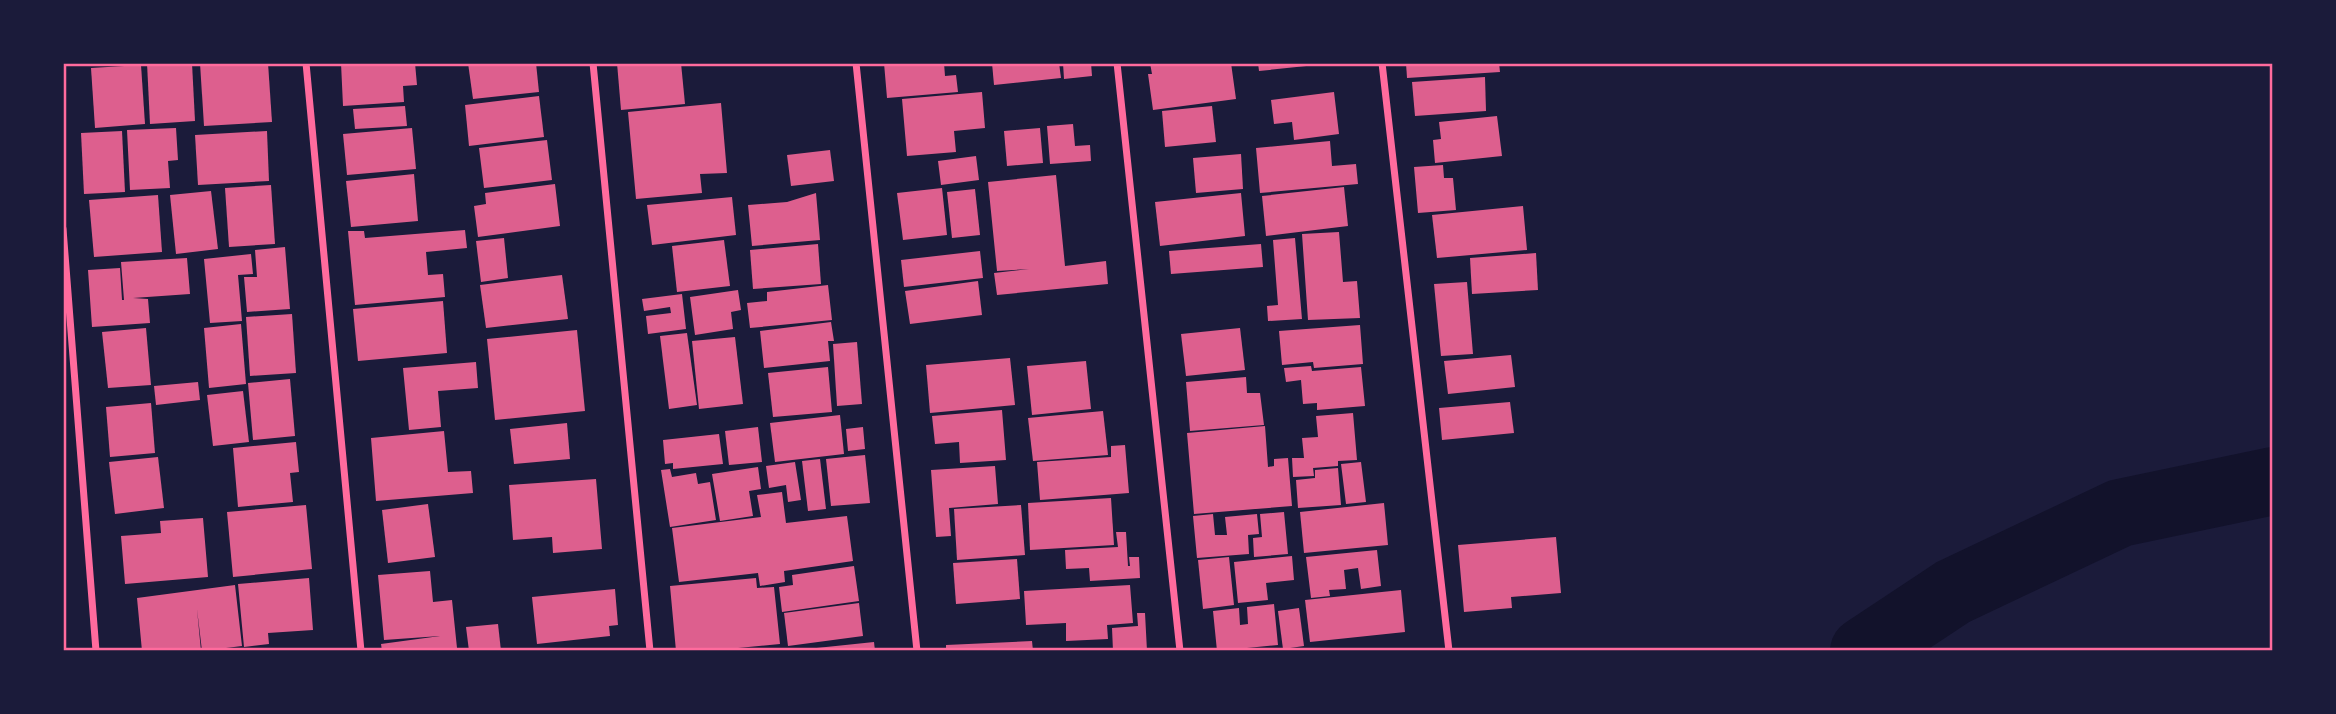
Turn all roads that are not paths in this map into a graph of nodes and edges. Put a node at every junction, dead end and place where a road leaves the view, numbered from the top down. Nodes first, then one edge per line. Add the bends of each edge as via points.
1 (306, 63) edge
2 (593, 63) edge
3 (856, 63) edge
4 (1117, 63) edge
5 (1382, 63) edge
6 (63, 229) edge
7 (96, 651) edge
8 (361, 651) edge
9 (650, 651) edge
10 (917, 651) edge
11 (1180, 651) edge
12 (1448, 651) edge

1 - 8 street
2 - 9 street
3 - 10 street
4 - 11 street
5 - 12 street
6 - 7 street

